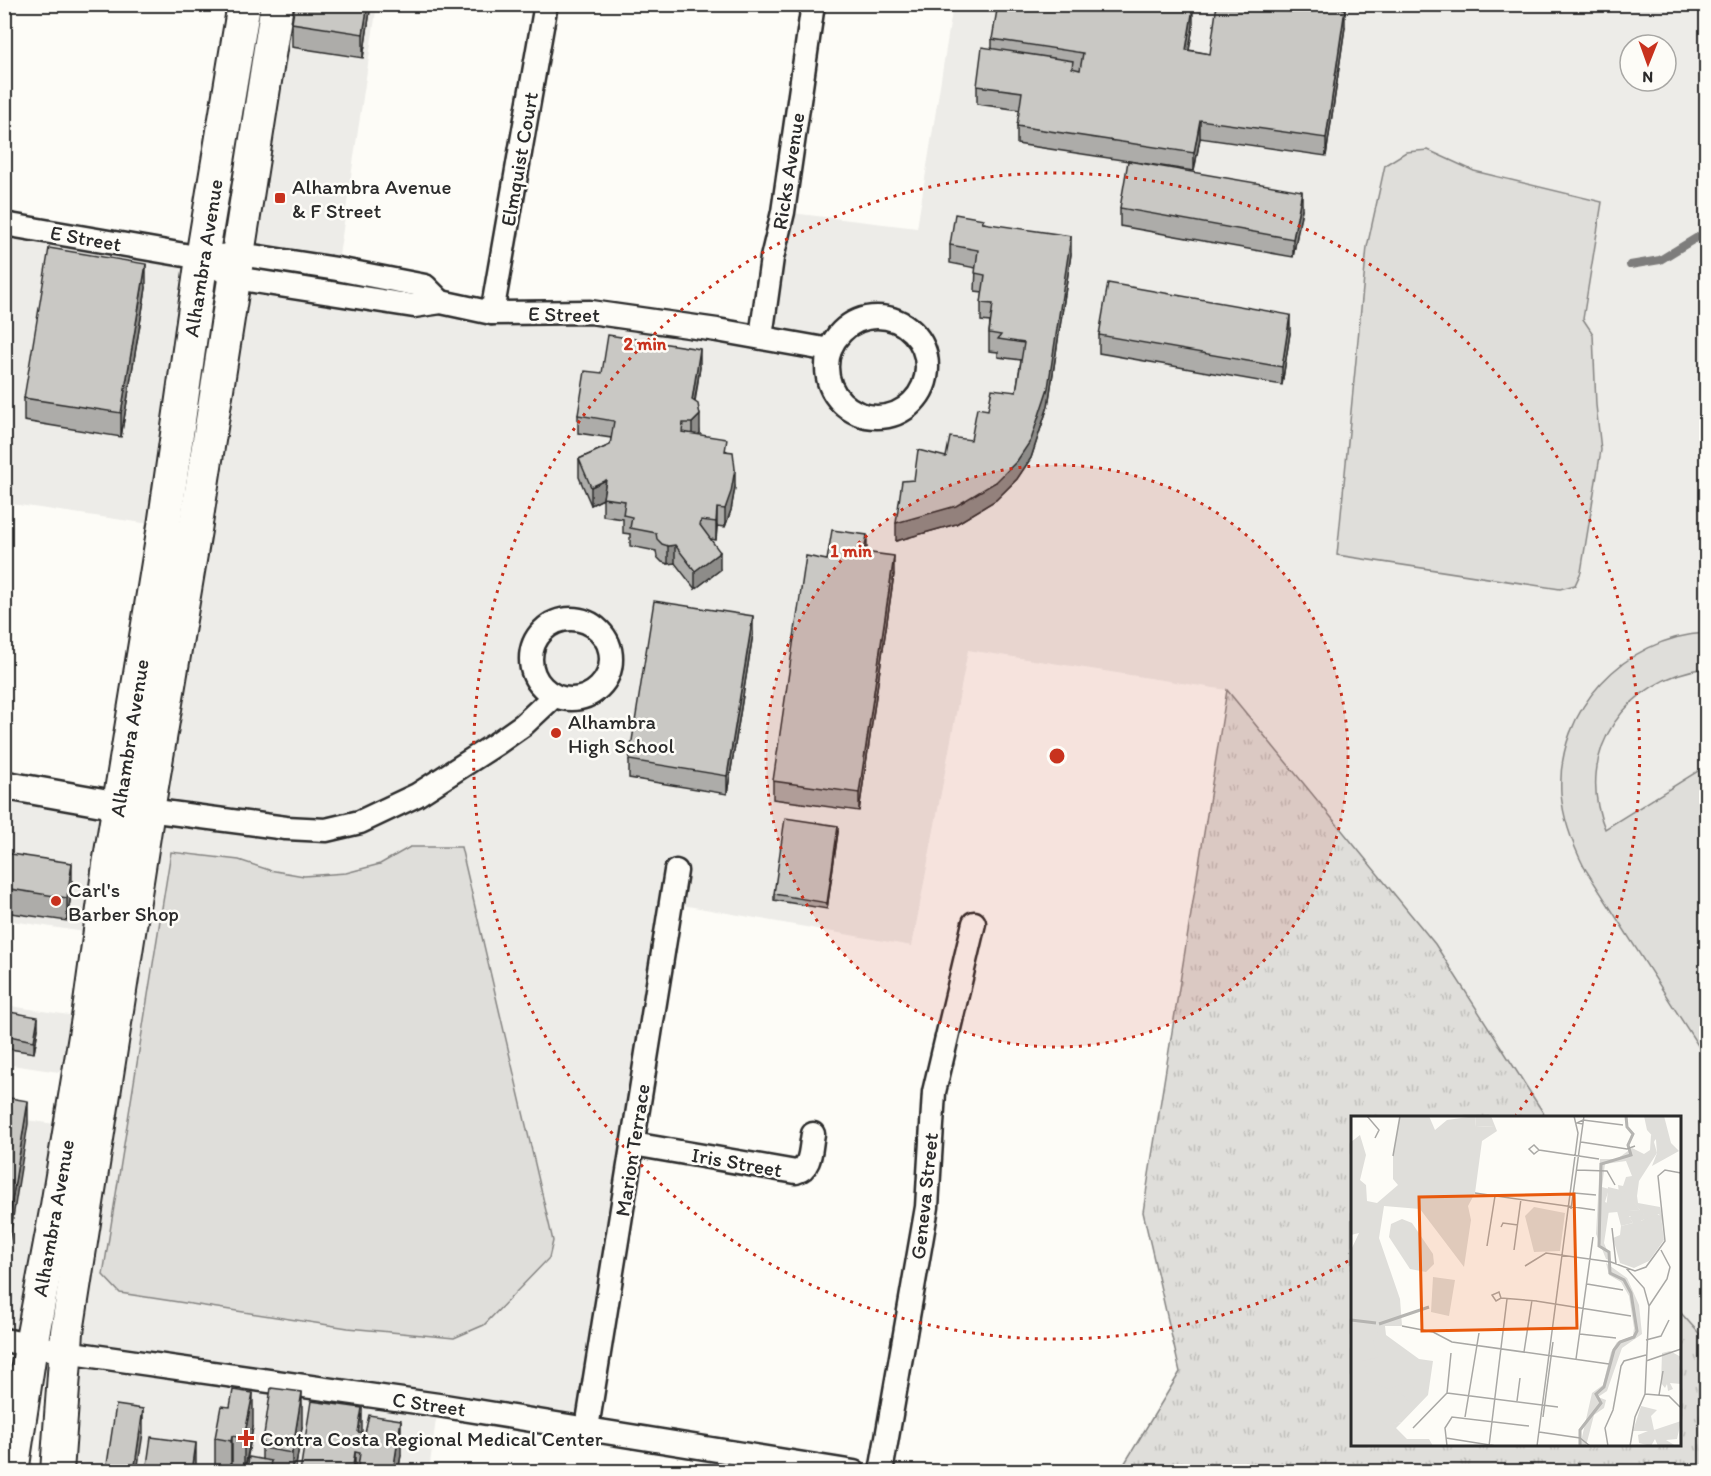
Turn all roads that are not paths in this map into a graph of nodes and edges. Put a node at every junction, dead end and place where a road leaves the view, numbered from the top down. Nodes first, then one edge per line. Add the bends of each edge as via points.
1 (244, 4) edge
2 (277, 4) edge
3 (546, 4) edge
4 (813, 4) edge
5 (4, 224) edge
6 (202, 258) junction
7 (237, 266) junction
8 (314, 266) junction
9 (310, 289) junction
10 (441, 302) junction
11 (492, 313) junction
12 (761, 338) junction
13 (830, 350) junction
14 (555, 696) dead end
15 (4, 786) edge
16 (133, 807) junction
17 (676, 871) dead end
18 (974, 922) dead end
19 (813, 1134) dead end
20 (633, 1144) junction
21 (18, 1342) edge
22 (64, 1352) junction
23 (586, 1428) junction
24 (12, 1472) edge
25 (57, 1472) edge
26 (854, 1472) edge
27 (881, 1472) edge

1 - 6 main road, Alhambra Avenue
2 - 7 main road, Alhambra Avenue
3 - 11 street, Elmquist Court
4 - 12 street, Ricks Avenue
5 - 6 street, E Street
6 - 7 street, E Street
6 - 16 main road, Alhambra Avenue via 164,526
7 - 8 street, E Street
7 - 9 street, E Street
7 - 16 main road, Alhambra Avenue
8 - 9 street
8 - 10 street, E Street via 425,285
9 - 10 street, E Street via 414,306
10 - 11 street, E Street
11 - 12 street, E Street via 590,312
12 - 13 street, E Street
13 - 13 street via 828,380 834,393 843,404 868,417 894,414 913,402 925,381 925,353 919,341 897,322 881,318 856,322 837,337
14 - 16 street via 496,744 417,795 360,822 326,830 286,828
15 - 16 street
16 - 21 main road, Alhambra Avenue via 88,1018 57,1206
16 - 22 main road, Alhambra Avenue
17 - 20 street, Marion Terrace
18 - 27 street, Geneva Street via 934,1092 927,1207
19 - 20 street, Iris Street via 808,1165 796,1172
20 - 23 street, Marion Terrace
21 - 22 street, C Street
21 - 24 main road, Alhambra Avenue
22 - 23 street, C Street
22 - 25 main road, Alhambra Avenue
23 - 26 street, C Street

